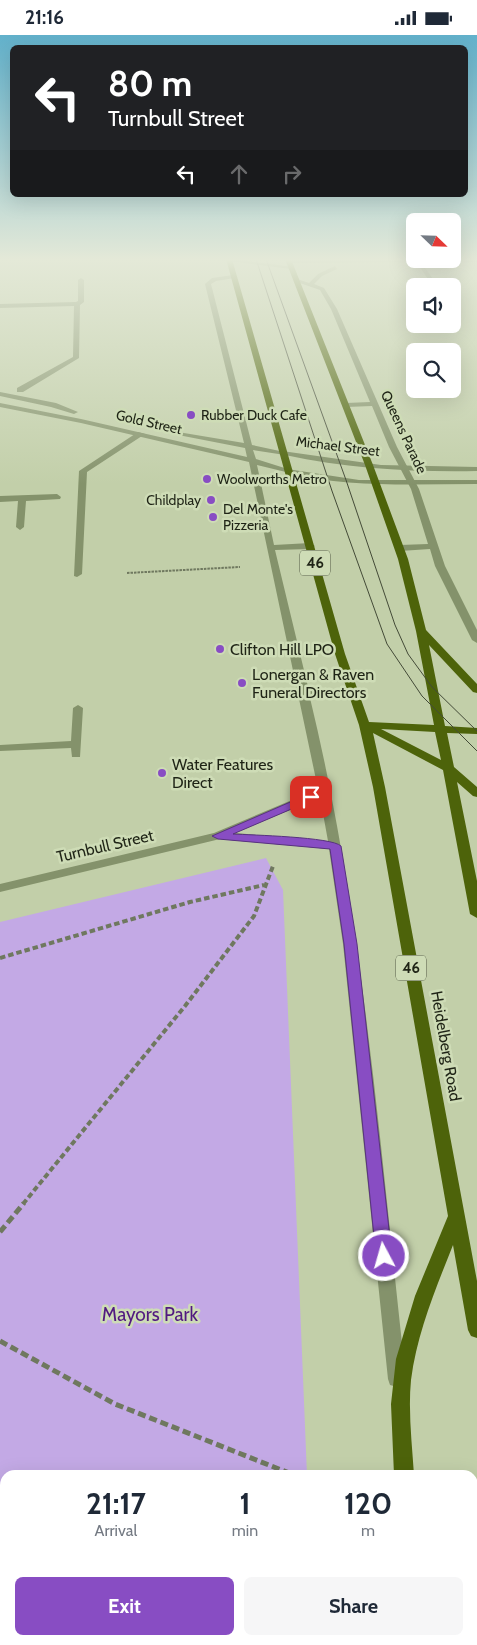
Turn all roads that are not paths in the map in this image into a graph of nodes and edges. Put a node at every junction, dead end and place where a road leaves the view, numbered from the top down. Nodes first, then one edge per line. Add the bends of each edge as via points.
1 (76, 334) edge
2 (220, 334) edge
3 (250, 334) edge
4 (318, 334) edge
5 (345, 334) edge
6 (20, 389) dead end
7 (0, 395) edge
8 (374, 404) junction
9 (0, 405) edge
10 (346, 405) junction
11 (141, 434) junction
12 (248, 446) junction
13 (285, 453) junction
14 (252, 460) junction
15 (369, 465) junction
16 (403, 467) junction
17 (477, 469) edge
18 (290, 471) junction
19 (376, 481) junction
20 (412, 482) junction
21 (477, 482) edge
22 (57, 497) dead end
23 (22, 498) junction
24 (0, 499) edge
25 (20, 527) dead end
26 (310, 546) junction
27 (433, 546) junction
28 (400, 547) junction
29 (270, 548) junction
30 (77, 574) dead end
31 (421, 631) junction
32 (477, 640) edge
33 (477, 690) edge
34 (352, 693) junction
35 (304, 695) junction
36 (78, 708) dead end
37 (365, 725) junction
38 (440, 728) junction
39 (477, 731) edge
40 (0, 748) edge
41 (449, 769) junction
42 (324, 791) junction
43 (477, 793) edge
44 (218, 836) junction
45 (335, 846) junction
46 (0, 888) edge
47 (476, 906) edge
48 (457, 1212) junction
49 (477, 1330) edge
50 (401, 1414) junction
51 (404, 1470) edge

1 - 6 street via 76,358
2 - 12 street
3 - 13 main road, 46
4 - 10 main road
5 - 8 street, Queens Parade
7 - 12 street, Gold Street via 50,404 135,427
8 - 10 street
8 - 16 street, Queens Parade
9 - 11 street, Gold Street
10 - 15 main road
11 - 14 street, Gold Street
11 - 30 street via 83,471
12 - 13 street, Gold Street
12 - 14 street
13 - 15 street, Michael Street
13 - 18 main road, 46
14 - 18 street, Gold Street
14 - 29 street
15 - 16 street, Michael Street
15 - 19 main road
16 - 17 street, Michael Street
16 - 20 street, Queens Parade
18 - 19 street, Michael Street
18 - 26 main road, 46
19 - 20 street, Michael Street
19 - 28 main road
20 - 21 street, Michael Street
20 - 27 street, Queens Parade
22 - 23 street
23 - 24 street
23 - 25 street
26 - 29 street
26 - 34 main road, Heidelberg Road / 46
27 - 28 street
27 - 32 street, Queens Parade
28 - 31 main road
29 - 35 street
31 - 33 main road
31 - 38 main road
34 - 35 street
34 - 37 main road, Heidelberg Road / 46
35 - 42 street
36 - 40 street via 76,749
37 - 38 main road
37 - 41 main road
37 - 48 main road, Heidelberg Road / 46
38 - 39 main road
38 - 41 main road
41 - 43 main road
41 - 47 main road
42 - 44 street, Turnbull Street
42 - 45 street
44 - 45 street, Turnbull Street
44 - 46 street, Turnbull Street
45 - 50 street via 350,944
48 - 49 main road, Heidelberg Road / 46
48 - 50 main road via 416,1319 406,1360
50 - 51 main road

